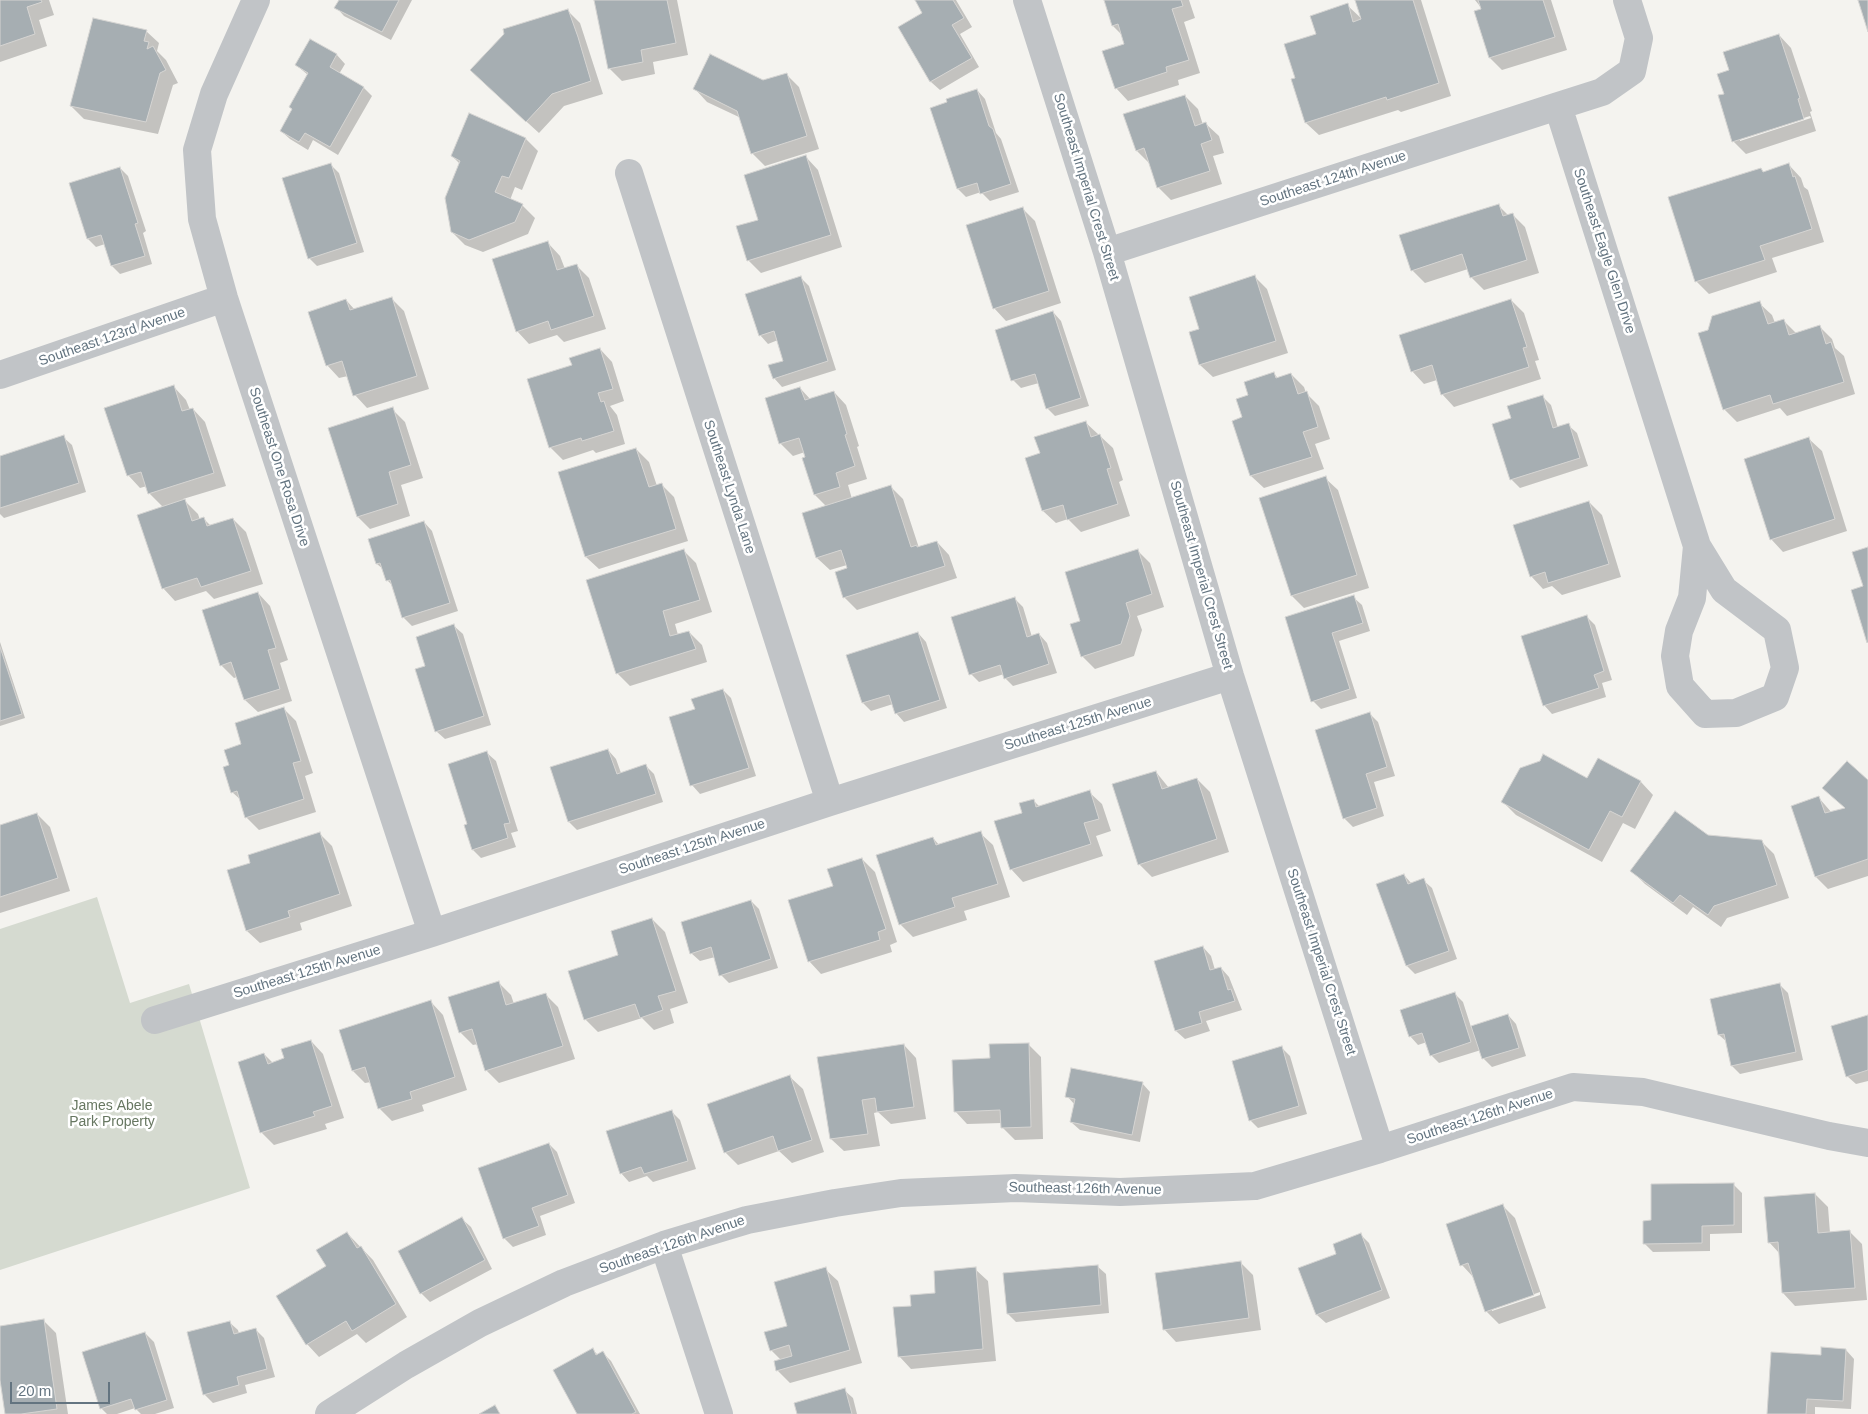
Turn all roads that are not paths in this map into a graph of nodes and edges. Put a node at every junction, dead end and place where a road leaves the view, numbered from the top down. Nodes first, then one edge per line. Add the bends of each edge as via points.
1 (256, 0) edge
2 (1027, 0) edge
3 (1627, 0) edge
4 (1558, 106) junction
5 (629, 173) dead end
6 (1108, 252) junction
7 (224, 298) junction
8 (0, 375) edge
9 (1697, 546) junction
10 (1230, 676) junction
11 (830, 802) junction
12 (432, 933) junction
13 (155, 1020) dead end
14 (1868, 1143) edge
15 (1380, 1148) junction
16 (664, 1245) junction
17 (329, 1414) edge
18 (719, 1414) edge

1 - 7 street, Southeast One Rosa Drive via 214,94 197,150 202,219
2 - 6 street, Southeast Imperial Crest Street
3 - 4 street via 1639,38 1632,71 1602,92
4 - 6 street, Southeast 124th Avenue
4 - 9 street, Southeast Eagle Glen Drive
5 - 11 street, Southeast Lynda Lane
6 - 10 street, Southeast Imperial Crest Street
7 - 8 street, Southeast 123rd Avenue
7 - 12 street, Southeast One Rosa Drive
9 - 9 street, Southeast Eagle Glen Drive via 1692,598 1675,656 1680,686 1705,714 1736,713 1775,697 1785,668 1777,630 1724,590
10 - 11 street, Southeast 125th Avenue
10 - 15 street, Southeast Imperial Crest Street
11 - 12 street, Southeast 125th Avenue
12 - 13 street, Southeast 125th Avenue
14 - 15 street, Southeast 126th Avenue via 1643,1092 1573,1087
15 - 16 street, Southeast 126th Avenue via 1255,1186 1120,1192 1016,1188 901,1193 747,1220
16 - 17 street, Southeast 126th Avenue via 564,1283 480,1323
16 - 18 street

